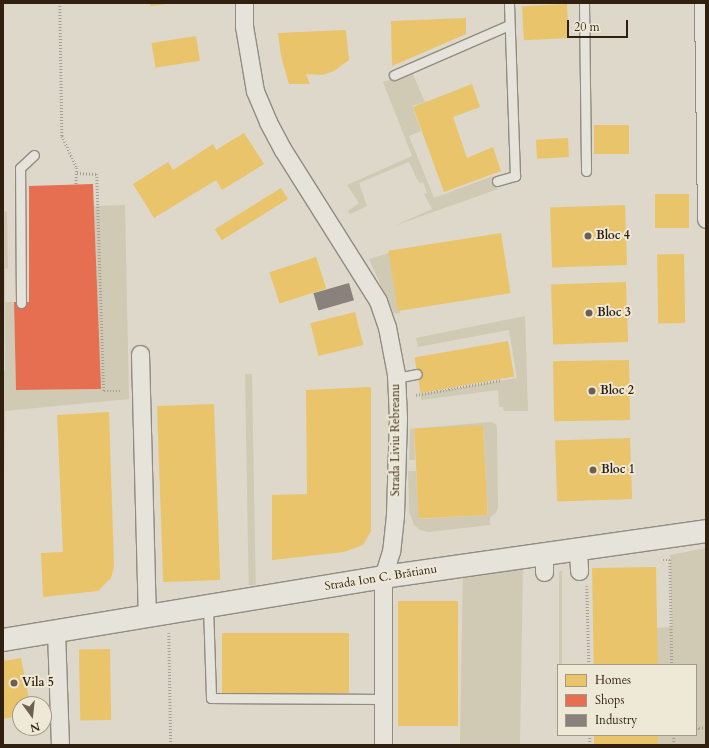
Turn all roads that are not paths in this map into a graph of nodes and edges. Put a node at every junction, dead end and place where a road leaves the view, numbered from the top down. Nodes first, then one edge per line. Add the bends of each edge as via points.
1 (244, 3) edge
2 (509, 3) edge
3 (584, 3) edge
4 (704, 3) edge
5 (509, 26) junction
6 (394, 75) dead end
7 (34, 155) dead end
8 (586, 171) dead end
9 (497, 181) dead end
10 (706, 219) edge
11 (21, 303) dead end
12 (140, 354) dead end
13 (417, 374) dead end
14 (396, 378) junction
15 (706, 531) edge
16 (383, 577) junction
17 (208, 606) junction
18 (147, 616) junction
19 (56, 631) junction
20 (3, 640) edge
21 (383, 699) junction
22 (60, 745) edge
23 (383, 745) edge

1 - 14 street, Strada Liviu Rebreanu via 249,63 258,97 283,150 378,301 387,327
2 - 5 lane
3 - 8 lane
4 - 10 street
5 - 6 lane
5 - 9 lane via 515,176
7 - 11 lane via 20,168
12 - 18 street
13 - 14 lane
14 - 16 street, Strada Liviu Rebreanu via 404,417 391,552
15 - 16 street, Strada Ion C. Brătianu via 582,568 544,563
16 - 17 street, Strada Ion C. Brătianu
16 - 21 street, Strada Liviu Rebreanu
17 - 18 street, Strada Ion C. Brătianu
17 - 21 lane via 211,698
18 - 19 street, Strada Ion C. Brătianu
19 - 20 street, Strada Ion C. Brătianu
19 - 22 street
21 - 23 street, Strada Liviu Rebreanu

